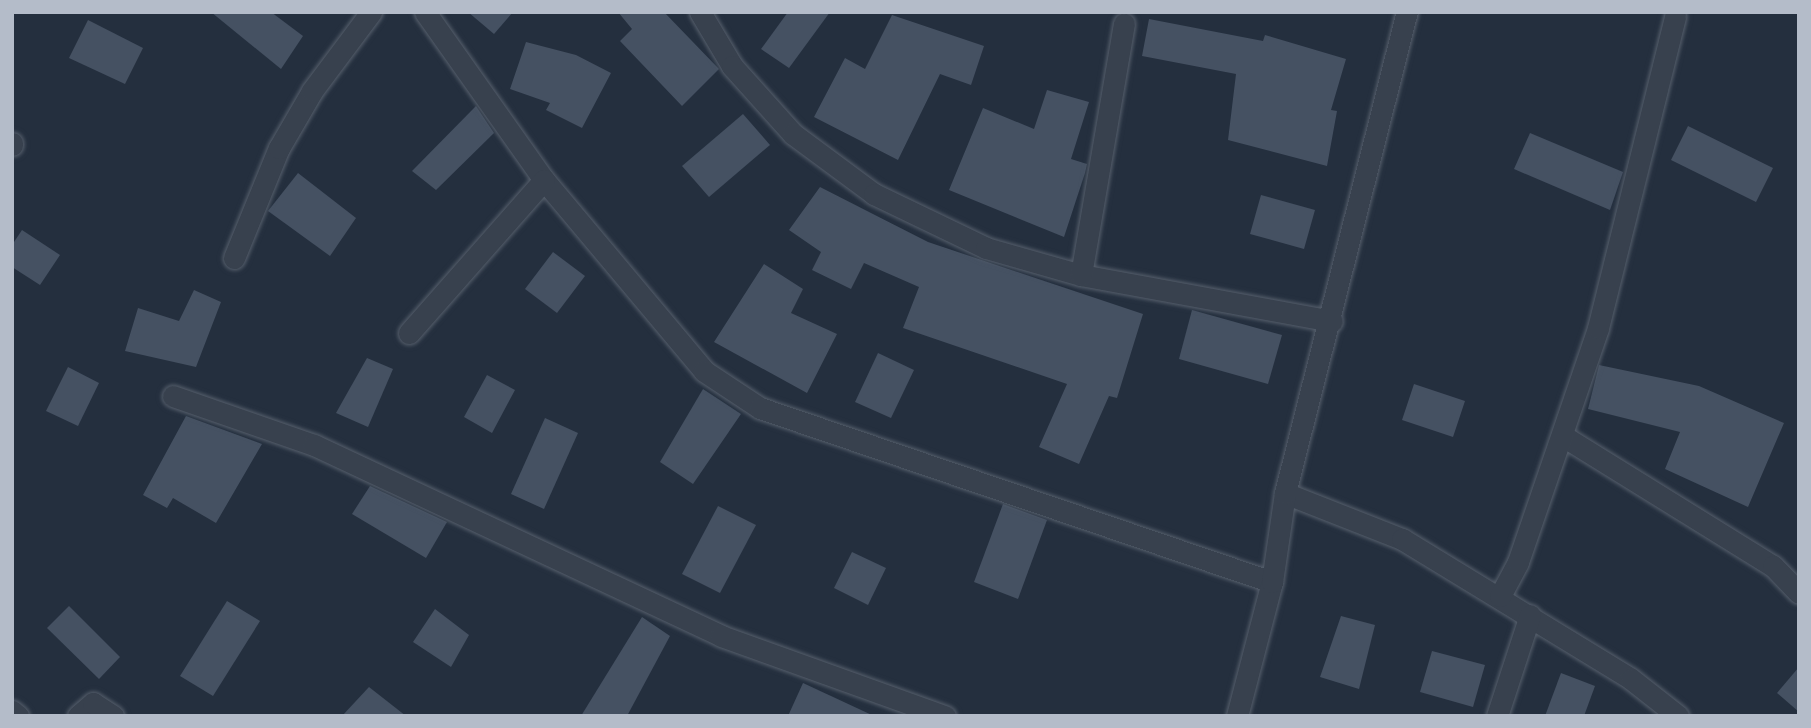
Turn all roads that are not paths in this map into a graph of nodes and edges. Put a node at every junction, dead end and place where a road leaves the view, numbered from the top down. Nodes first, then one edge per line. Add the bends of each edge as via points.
1 (371, 12) edge
2 (425, 12) edge
3 (700, 12) edge
4 (1407, 12) edge
5 (1675, 16) dead end
6 (1124, 24) dead end
7 (544, 180) junction
8 (234, 258) dead end
9 (1082, 275) junction
10 (1332, 321) junction
11 (409, 333) dead end
12 (173, 396) dead end
13 (1563, 436) junction
14 (1285, 494) junction
15 (1272, 582) junction
16 (1799, 593) edge
17 (1500, 596) junction
18 (1530, 615) junction
19 (12, 711) edge
20 (18, 716) edge
21 (78, 716) edge
22 (113, 716) edge
23 (945, 716) edge
24 (1237, 716) edge
25 (1497, 716) edge
26 (1678, 716) edge

1 - 8 street via 312,91 279,148
2 - 7 street
3 - 9 street via 732,66 820,158 874,194 986,248
4 - 10 street
5 - 13 street via 1601,315
6 - 9 street
7 - 11 street
7 - 15 street via 654,318 704,371 760,408
9 - 10 street
10 - 14 street
12 - 23 street via 314,445 721,636
13 - 16 street via 1773,566
13 - 17 street
14 - 15 street
14 - 17 street via 1402,539
15 - 24 street
17 - 18 street
18 - 25 street
18 - 26 street
19 - 20 street
21 - 22 street via 93,703

